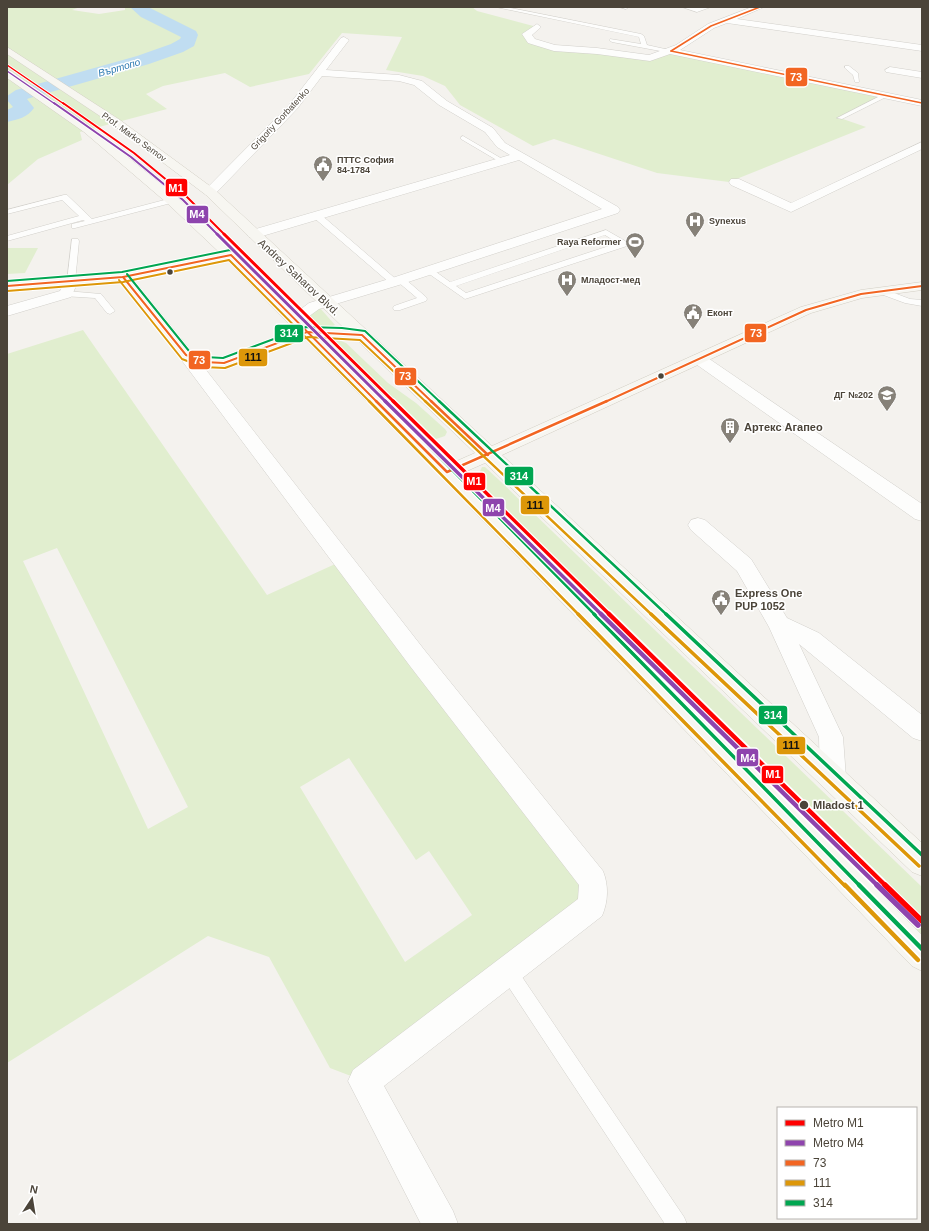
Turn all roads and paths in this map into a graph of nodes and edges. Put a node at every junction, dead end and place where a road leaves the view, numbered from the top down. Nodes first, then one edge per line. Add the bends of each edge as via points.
1 (499, 7) edge
2 (622, 7) edge
3 (626, 7) edge
4 (685, 7) edge
5 (708, 7) edge
6 (760, 7) edge
7 (743, 14) junction
8 (725, 20) junction
9 (538, 27) dead end
10 (786, 29) junction
11 (344, 40) dead end
12 (612, 40) dead end
13 (645, 46) junction
14 (922, 48) edge
15 (7, 50) edge
16 (671, 50) junction
17 (847, 67) dead end
18 (890, 70) dead end
19 (7, 73) edge
20 (320, 74) junction
21 (922, 74) edge
22 (857, 81) dead end
23 (884, 96) junction
24 (922, 103) edge
25 (840, 118) dead end
26 (463, 138) dead end
27 (922, 145) edge
28 (520, 156) junction
29 (502, 161) junction
30 (734, 182) dead end
31 (210, 192) junction
32 (172, 200) junction
33 (7, 212) edge
34 (316, 216) junction
35 (88, 219) junction
36 (75, 226) dead end
37 (254, 234) junction
38 (7, 239) edge
39 (75, 242) dead end
40 (231, 254) junction
41 (429, 271) junction
42 (123, 277) junction
43 (398, 281) junction
44 (449, 285) junction
45 (7, 286) edge
46 (922, 286) edge
47 (68, 288) junction
48 (881, 291) junction
49 (327, 303) junction
50 (922, 303) edge
51 (397, 308) dead end
52 (7, 311) edge
53 (110, 311) dead end
54 (300, 331) junction
55 (362, 335) junction
56 (186, 354) junction
57 (699, 359) junction
58 (488, 455) junction
59 (448, 472) junction
60 (922, 514) edge
61 (698, 525) dead end
62 (779, 624) junction
63 (922, 730) edge
64 (833, 778) junction
65 (922, 862) edge
66 (922, 956) edge
67 (508, 971) junction
68 (440, 1224) edge
69 (677, 1224) edge

1 - 13 lane via 641,36
2 - 3 lane
4 - 5 lane via 697,10
6 - 7 street
7 - 8 street
7 - 10 street
8 - 10 street
8 - 16 street
9 - 16 street via 527,34 531,41 554,48 650,58
10 - 14 street
11 - 20 street, Grigoriy Gorbatenko
12 - 13 lane
13 - 16 lane
15 - 31 main road, Prof. Marko Semov via 116,122
16 - 23 street
17 - 22 lane via 856,74
18 - 21 street
19 - 32 main road, Prof. Marko Semov via 88,130
20 - 28 street via 391,77 418,83 443,103 489,130 501,145
20 - 31 street, Grigoriy Gorbatenko via 292,107
23 - 24 street
23 - 25 lane
26 - 29 lane
27 - 30 street via 791,208
28 - 29 street
28 - 41 street via 613,210
29 - 34 street
31 - 37 main road, Prof. Marko Semov
32 - 35 lane
32 - 40 main road, Prof. Marko Semov
33 - 35 lane via 64,197
34 - 37 street
34 - 43 lane
35 - 36 lane
35 - 38 lane
37 - 49 main road, Andrey Saharov Blvd.
39 - 47 lane
40 - 42 main road
40 - 54 main road
41 - 43 street
41 - 44 lane
42 - 47 main road
42 - 56 main road
43 - 49 street
43 - 51 lane via 423,299
44 - 44 lane via 606,232 624,244 465,296
45 - 47 main road
46 - 48 main road
47 - 52 street
47 - 53 lane via 98,296
48 - 50 lane via 908,301
48 - 57 main road via 861,294 806,310
49 - 54 street via 301,315
49 - 55 main road, Andrey Saharov Blvd.
54 - 55 main road
54 - 56 main road via 224,363 204,362
54 - 59 main road
55 - 58 main road, Andrey Saharov Blvd.
56 - 67 street via 418,660 593,881 592,906
57 - 58 main road
57 - 60 street
58 - 59 main road
58 - 64 main road, Andrey Saharov Blvd.
59 - 66 main road
61 - 62 street via 744,565
62 - 63 street via 811,639
62 - 64 street via 831,737
64 - 65 main road, Andrey Saharov Blvd.
67 - 68 street via 364,1081
67 - 69 lane

